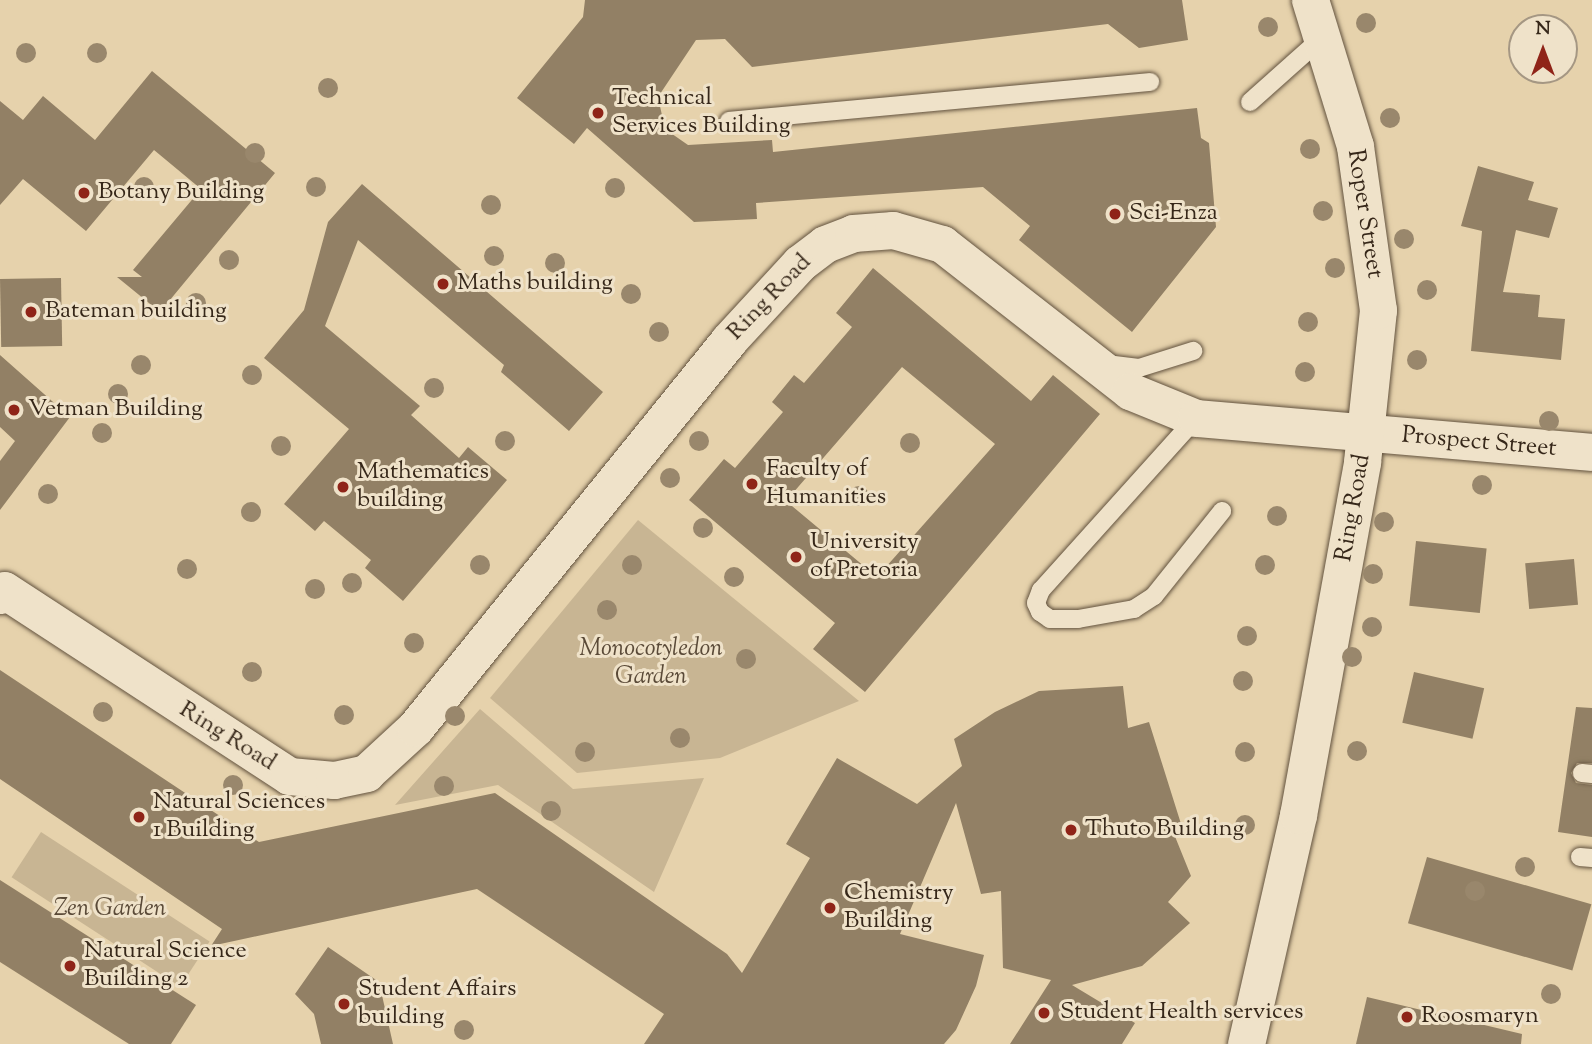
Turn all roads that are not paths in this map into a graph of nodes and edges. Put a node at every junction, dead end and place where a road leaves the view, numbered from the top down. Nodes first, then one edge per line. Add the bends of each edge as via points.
1 (1310, 0) edge
2 (1323, 37) junction
3 (1150, 82) dead end
4 (1250, 102) dead end
5 (729, 121) dead end
6 (1193, 351) dead end
7 (1093, 362) junction
8 (1196, 418) junction
9 (1367, 433) junction
10 (1592, 452) edge
11 (1222, 511) dead end
12 (0, 595) edge
13 (1246, 1044) edge

1 - 2 street, Roper Street
2 - 4 lane
2 - 9 street, Roper Street via 1355,146 1374,268 1378,310
3 - 5 lane
6 - 7 lane via 1139,368
7 - 8 street, Ring Road via 1130,391
7 - 12 street, Ring Road via 942,244 893,230 853,233 825,244 800,263 728,341 415,727 366,773 334,780 289,776 4,590
8 - 9 street, Ring Road
8 - 11 lane via 1041,590 1036,603 1040,612 1050,619 1078,620 1134,609 1154,596
9 - 10 street, Prospect Street
9 - 13 street, Ring Road via 1298,815

